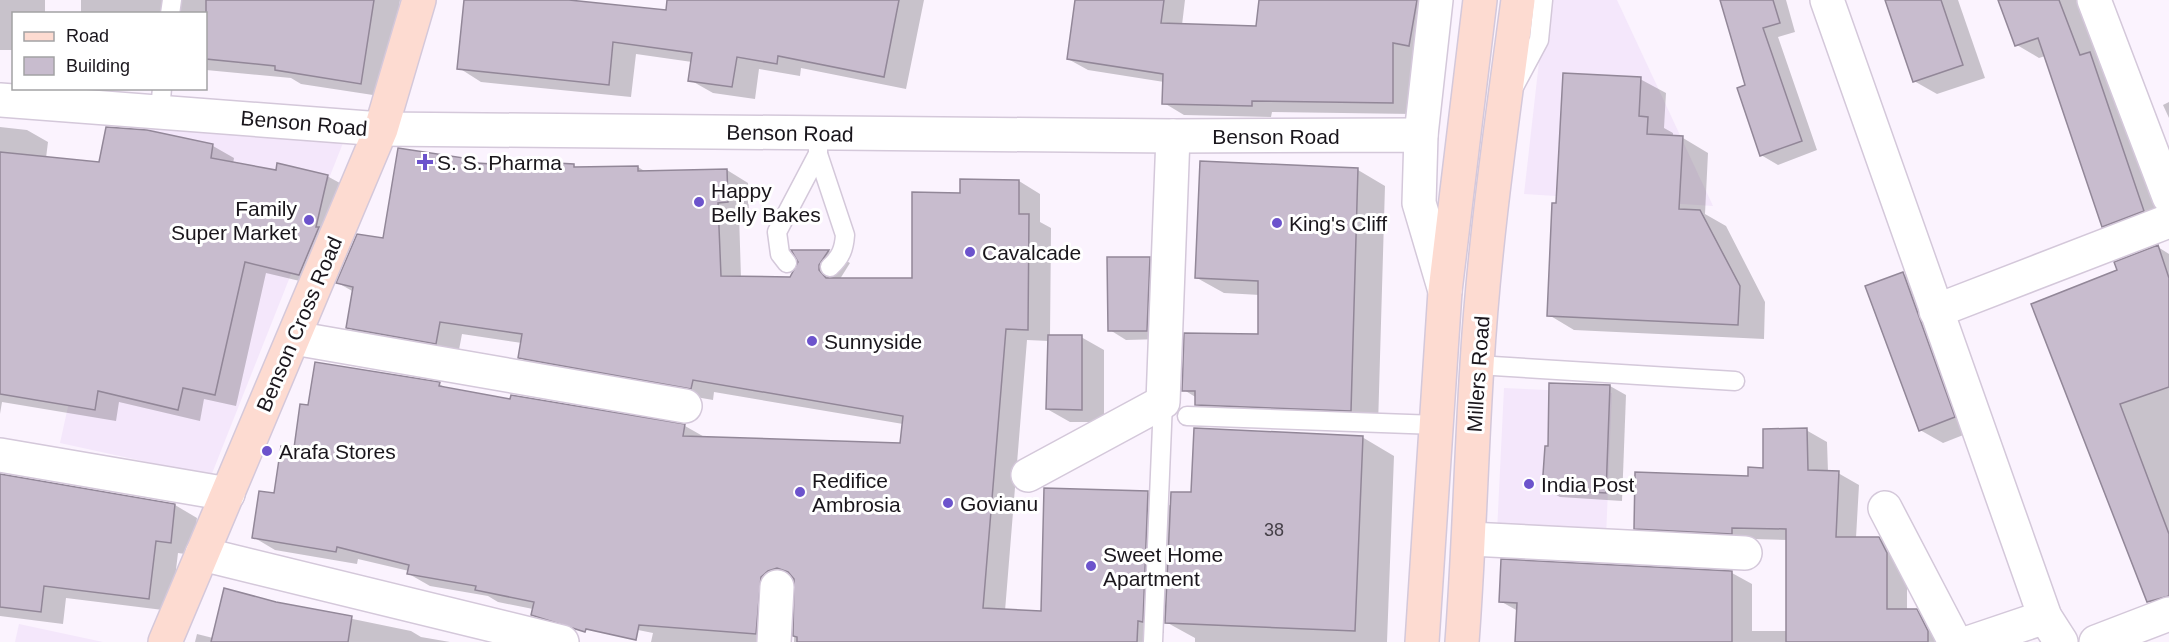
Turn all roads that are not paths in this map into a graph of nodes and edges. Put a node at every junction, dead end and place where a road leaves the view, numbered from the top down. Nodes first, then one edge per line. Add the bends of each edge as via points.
1 (419, 0) edge
2 (1436, 0) edge
3 (1480, 0) edge
4 (1518, 0) edge
5 (1543, 0) edge
6 (1827, 0) edge
7 (2094, 0) edge
8 (0, 100) edge
9 (161, 100) edge
10 (1504, 106) junction
11 (381, 129) junction
12 (1421, 135) junction
13 (1173, 136) junction
14 (818, 144) junction
15 (2169, 197) edge
16 (2169, 221) edge
17 (787, 263) dead end
18 (830, 267) dead end
19 (1445, 291) junction
20 (1936, 311) junction
21 (294, 338) junction
22 (1477, 365) junction
23 (1735, 381) dead end
24 (685, 406) dead end
25 (1175, 409) junction
26 (1437, 425) junction
27 (0, 454) edge
28 (1028, 475) dead end
29 (228, 494) junction
30 (1885, 508) dead end
31 (1470, 539) junction
32 (1745, 553) dead end
33 (202, 554) junction
34 (777, 587) dead end
35 (2169, 614) edge
36 (2053, 630) edge
37 (165, 642) edge
38 (562, 642) edge
39 (774, 642) edge
40 (1153, 642) edge
41 (1422, 642) edge
42 (1462, 642) edge
43 (1955, 642) edge
44 (1971, 642) edge
45 (2096, 642) edge

1 - 11 main road, Benson Cross Road
2 - 12 street
3 - 19 main road, Millers Road
4 - 10 main road, Millers Road
5 - 10 lane via 1539,40
6 - 20 street
7 - 15 street
8 - 9 street, Benson Road
9 - 11 street, Benson Road
10 - 22 main road, Millers Road via 1495,163
11 - 14 street, Benson Road
11 - 21 main road, Benson Cross Road
12 - 13 street, Benson Road
12 - 19 street via 1419,203
13 - 14 street, Benson Road
13 - 25 street
14 - 17 lane via 777,232 780,254
14 - 18 lane via 846,235 839,258
16 - 20 street
19 - 26 main road, Millers Road
20 - 36 street
21 - 24 street
21 - 29 main road, Benson Cross Road
22 - 23 lane
22 - 31 main road, Millers Road
25 - 26 lane
25 - 28 street
25 - 40 lane
26 - 41 main road, Millers Road
27 - 29 street
29 - 33 main road, Benson Cross Road
30 - 43 street
31 - 32 street
31 - 42 main road, Millers Road
33 - 37 main road, Benson Cross Road
33 - 38 street
34 - 39 street
35 - 45 street
36 - 44 street

